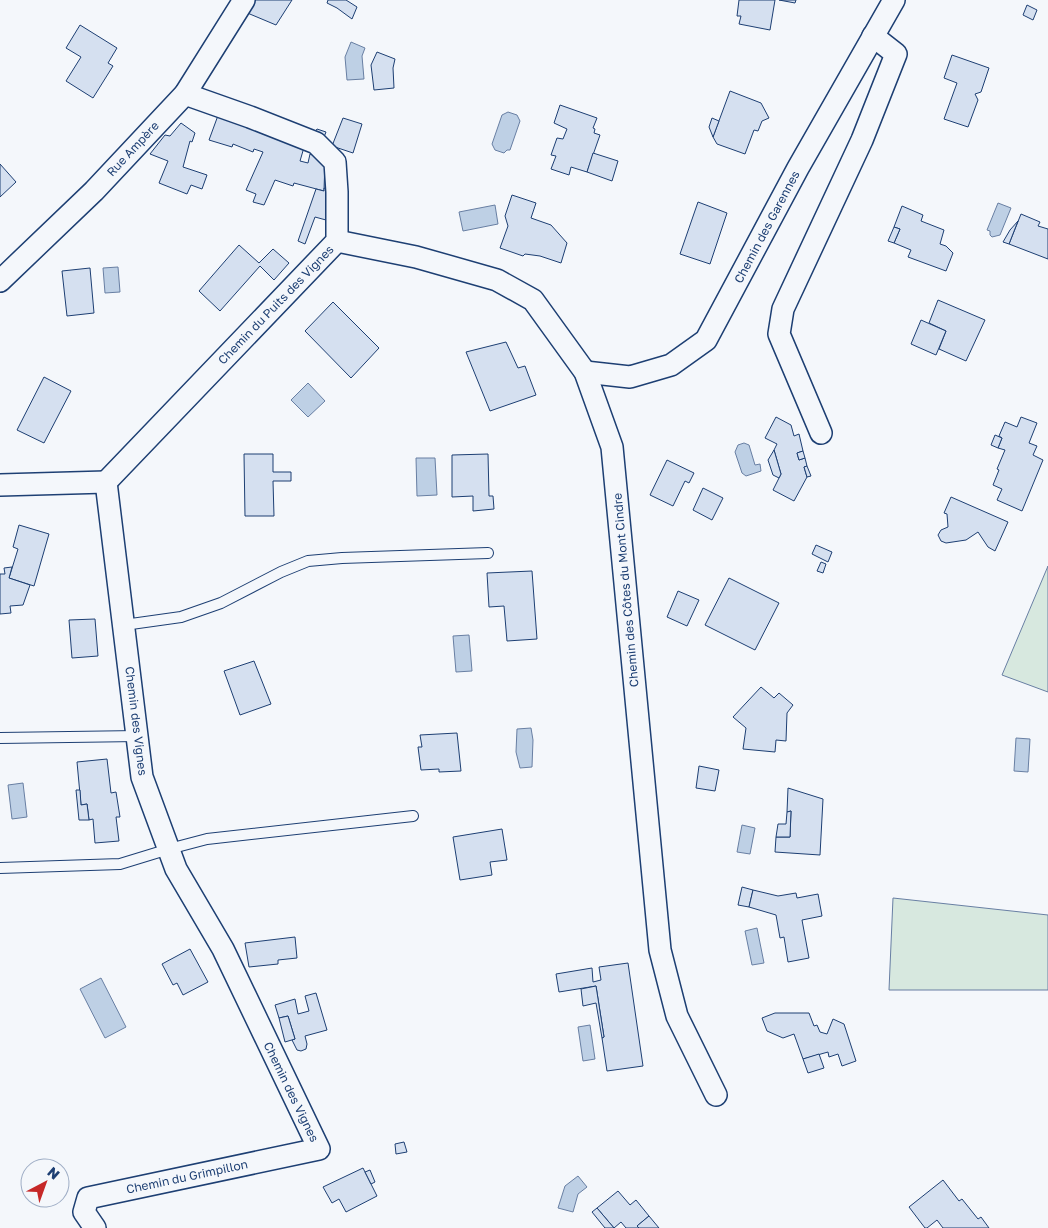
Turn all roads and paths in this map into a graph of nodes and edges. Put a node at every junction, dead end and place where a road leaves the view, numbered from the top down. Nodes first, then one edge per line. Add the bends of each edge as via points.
1 (244, 0) edge
2 (894, 0) edge
3 (873, 36) junction
4 (185, 94) junction
5 (337, 241) junction
6 (0, 281) edge
7 (585, 372) junction
8 (821, 433) dead end
9 (106, 482) junction
10 (0, 485) edge
11 (488, 553) dead end
12 (124, 625) junction
13 (138, 736) junction
14 (0, 738) edge
15 (413, 816) dead end
16 (169, 849) junction
17 (0, 868) edge
18 (716, 1095) dead end
19 (319, 1149) joint
20 (95, 1228) edge

1 - 4 street, Rue Ampère
2 - 3 street, Chemin des Garennes
3 - 7 street, Chemin des Garennes via 706,340 671,365 630,377
3 - 8 street via 896,54 862,140 783,309 779,334
4 - 5 street, Chemin du Puits des Vignes via 316,144 334,162
4 - 6 street, Rue Ampère via 94,191
5 - 7 street, Chemin des Côtes du Mont Cindre via 416,257 497,280 533,300
5 - 9 street, Chemin du Puits des Vignes
7 - 18 street, Chemin des Côtes du Mont Cindre via 612,447 660,950 677,1016
9 - 10 street
9 - 12 street, Chemin des Vignes
11 - 12 lane via 308,561 221,604 181,616
12 - 13 street, Chemin des Vignes
13 - 14 lane
13 - 16 street, Chemin des Vignes via 142,777
15 - 16 lane via 207,839
16 - 17 lane via 120,864
16 - 19 street, Chemin des Vignes via 176,869 223,949
19 - 20 street, Chemin du Grimpillon via 88,1198 84,1212

